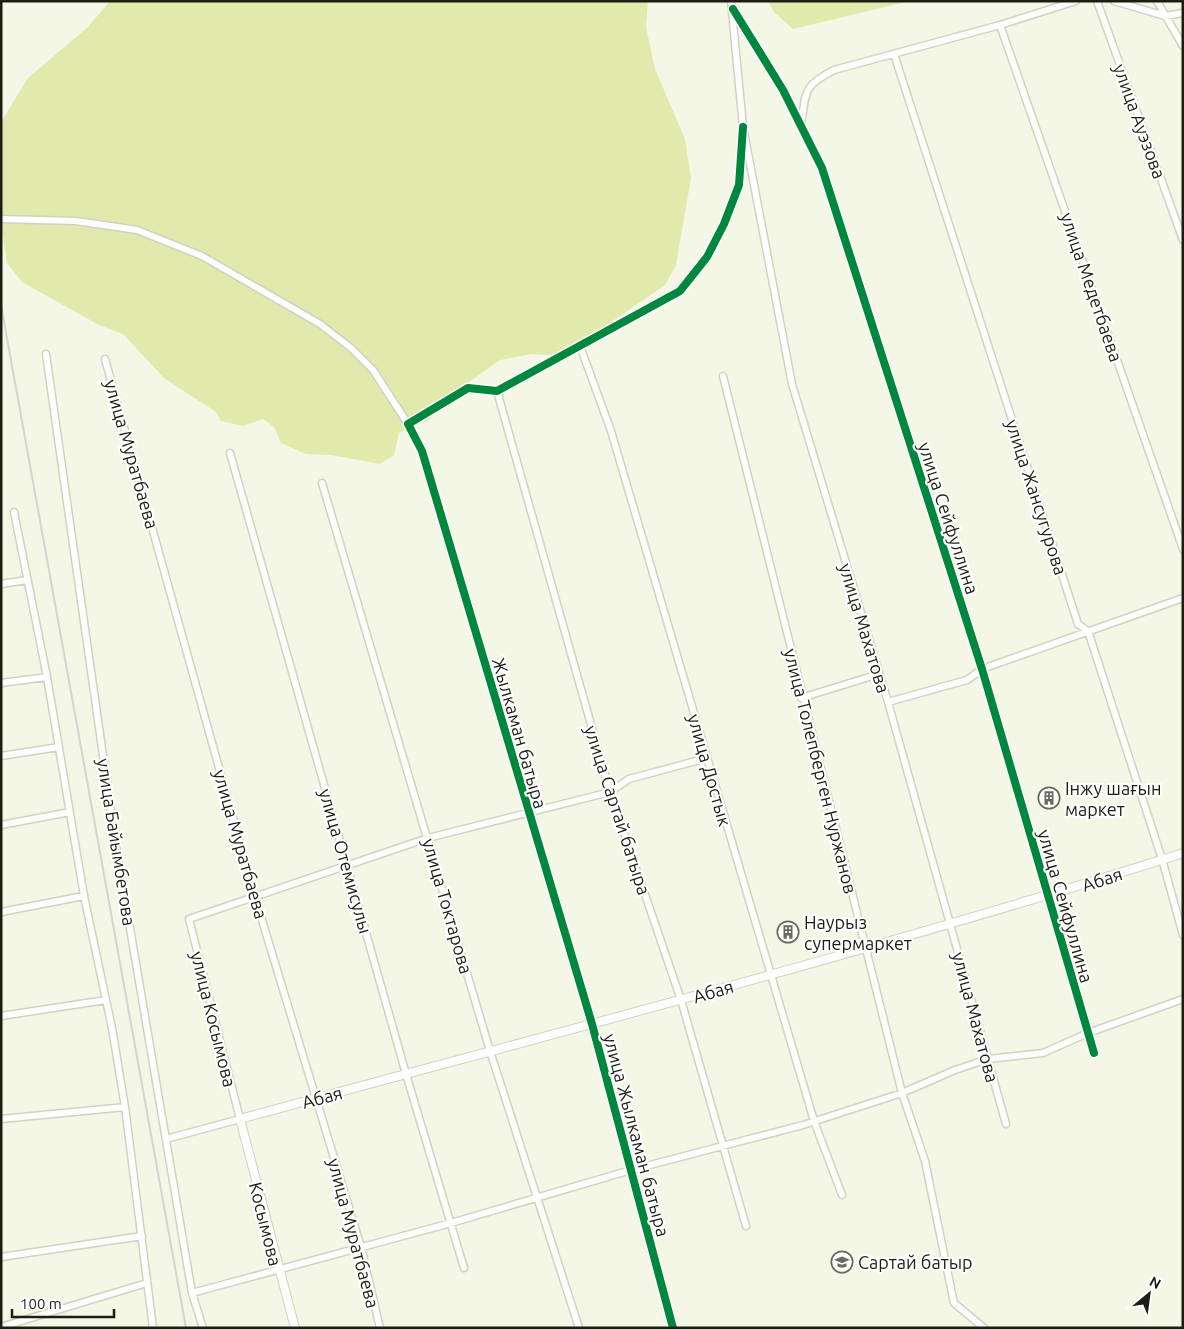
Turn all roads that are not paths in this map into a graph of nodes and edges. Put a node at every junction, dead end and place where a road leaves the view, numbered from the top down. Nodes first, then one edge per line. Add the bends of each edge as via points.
1 (732, 1) edge
2 (1076, 1) edge
3 (1097, 1) edge
4 (1114, 1) edge
5 (1157, 1) edge
6 (733, 9) junction
7 (1183, 13) edge
8 (1164, 16) junction
9 (1000, 25) junction
10 (1183, 46) edge
11 (894, 54) junction
12 (801, 126) junction
13 (743, 127) junction
14 (1, 219) edge
15 (1183, 240) edge
16 (580, 346) junction
17 (46, 354) dead end
18 (105, 359) dead end
19 (723, 376) dead end
20 (497, 391) junction
21 (408, 424) junction
22 (230, 454) dead end
23 (322, 483) dead end
24 (14, 512) dead end
25 (1183, 549) edge
26 (27, 580) junction
27 (1, 584) edge
28 (1183, 598) edge
29 (1088, 631) junction
30 (982, 669) junction
31 (879, 674) junction
32 (47, 678) junction
33 (1, 683) edge
34 (801, 698) junction
35 (888, 702) junction
36 (59, 747) junction
37 (1, 756) edge
38 (707, 758) junction
39 (610, 792) junction
40 (70, 812) junction
41 (527, 812) junction
42 (1, 825) edge
43 (428, 838) junction
44 (1183, 853) edge
45 (1162, 860) junction
46 (348, 865) junction
47 (84, 896) junction
48 (1048, 896) junction
49 (256, 897) junction
50 (1, 912) edge
51 (950, 923) junction
52 (1183, 936) edge
53 (866, 947) junction
54 (770, 975) junction
55 (1183, 999) edge
56 (106, 1000) junction
57 (681, 1000) junction
58 (1, 1016) edge
59 (592, 1024) junction
60 (1088, 1033) junction
61 (490, 1051) junction
62 (1094, 1053) dead end
63 (988, 1059) junction
64 (406, 1074) junction
65 (902, 1094) junction
66 (316, 1098) junction
67 (125, 1107) junction
68 (1, 1119) edge
69 (240, 1119) junction
70 (814, 1121) junction
71 (1006, 1124) dead end
72 (166, 1139) junction
73 (723, 1145) junction
74 (631, 1170) junction
75 (842, 1195) dead end
76 (536, 1197) junction
77 (451, 1223) junction
78 (746, 1226) dead end
79 (142, 1236) junction
80 (361, 1247) junction
81 (1, 1257) edge
82 (464, 1268) dead end
83 (278, 1270) junction
84 (147, 1283) junction
85 (192, 1293) junction
86 (1, 1327) edge
87 (153, 1328) edge
88 (203, 1328) edge
89 (295, 1328) edge
90 (380, 1328) edge
91 (579, 1328) edge
92 (673, 1328) edge
93 (984, 1328) edge

1 - 6 street
2 - 9 street
3 - 15 street, улица Ауэзова
4 - 8 street
5 - 8 street
6 - 12 street, улица Сейфуллина via 783,90
6 - 13 street
7 - 8 street
8 - 10 street
9 - 11 street
9 - 25 street, улица Медетбаева
11 - 12 street via 834,70 814,80 805,95
11 - 29 street, улица Жансугурова via 1078,624
12 - 30 street, улица Сейфуллина via 822,168
13 - 16 street via 739,185 707,257 680,291
13 - 31 street, улица Махатова via 792,384
14 - 21 street, Жылкаман батыра via 76,221 137,230 202,256 320,324 351,348 373,370
16 - 20 street
16 - 38 street, улица Достык via 611,430
17 - 72 street, улица Байымбетова via 115,840
18 - 49 street, улица Муратбаева
19 - 34 street, улица Толепберген Нуржанов
20 - 21 street via 468,388
20 - 39 street, улица Сартай батыра
21 - 41 street, Жылкаман батыра via 422,451
22 - 46 street, улица Отемисулы
23 - 43 street, улица Токтарова
24 - 26 street
26 - 27 street
26 - 32 street
28 - 29 street
29 - 30 street
29 - 45 street, улица Жансугурова
30 - 35 street via 967,680
30 - 48 street, улица Сейфуллина
31 - 34 street
31 - 35 street, улица Махатова
32 - 33 street
32 - 36 street
34 - 53 street, улица Толепберген Нуржанов
35 - 51 street, улица Махатова
36 - 37 street
36 - 40 street
38 - 39 street via 629,779
38 - 54 street, улица Достык
39 - 41 street
39 - 57 street, улица Сартай батыра
40 - 42 street
40 - 47 street
41 - 43 street
41 - 59 street, Жылкаман батыра
43 - 46 street
43 - 61 street, улица Токтарова
44 - 45 street, Абая
45 - 48 street, Абая
45 - 52 street, улица Жансугурова
46 - 49 street
46 - 64 street, улица Отемисулы
47 - 50 street
47 - 56 street
48 - 51 street, Абая
48 - 60 street, улица Сейфуллина
49 - 66 street, улица Муратбаева
49 - 69 street, улица Косымова via 189,919
51 - 53 street, Абая
51 - 63 street, улица Махатова
53 - 54 street, Абая
53 - 65 street, улица Толепберген Нуржанов
54 - 57 street, Абая
54 - 70 street, улица Достык
55 - 60 street
56 - 58 street
56 - 67 street
57 - 59 street, Абая
57 - 73 street, улица Сартай батыра
59 - 61 street, Абая
59 - 74 street, улица Жылкаман батыра
60 - 62 street, улица Сейфуллина
60 - 63 street via 1043,1053
61 - 64 street, Абая
61 - 76 street, улица Токтарова
63 - 65 street
63 - 71 street, улица Махатова
64 - 66 street, Абая
64 - 77 street, улица Отемисулы
65 - 70 street
65 - 93 street, улица Толепберген Нуржанов via 925,1161 954,1303
66 - 69 street, Абая
66 - 80 street, улица Муратбаева
67 - 68 street
67 - 79 street
69 - 72 street
69 - 83 street, Косымова
70 - 73 street
70 - 75 street, улица Достык
72 - 85 street, улица Байымбетова
73 - 74 street
73 - 78 street, улица Сартай батыра
74 - 76 street
74 - 92 street, улица Жылкаман батыра
76 - 77 street
76 - 91 street, улица Токтарова
77 - 80 street
77 - 82 street, улица Отемисулы
79 - 81 street
79 - 84 street
80 - 83 street
80 - 90 street, улица Муратбаева
83 - 85 street
83 - 89 street, Косымова
84 - 86 street
84 - 87 street
85 - 88 street, улица Байымбетова

